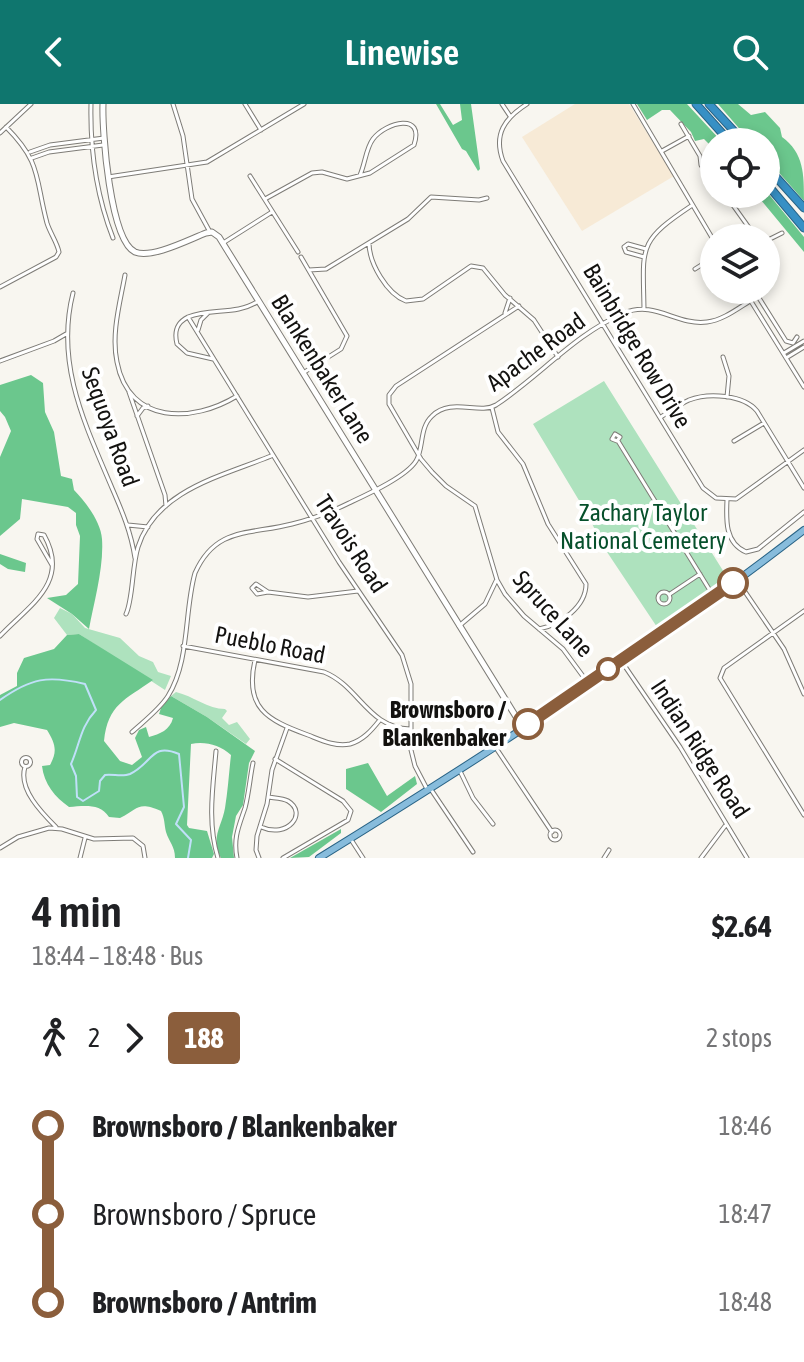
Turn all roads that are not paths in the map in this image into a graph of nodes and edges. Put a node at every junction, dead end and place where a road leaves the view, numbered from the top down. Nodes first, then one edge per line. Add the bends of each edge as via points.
1 (31, 104) edge
2 (91, 104) edge
3 (103, 104) edge
4 (173, 104) edge
5 (245, 104) edge
6 (304, 104) edge
7 (502, 104) edge
8 (527, 104) edge
9 (633, 104) edge
10 (696, 104) edge
11 (709, 104) edge
12 (510, 116) junction
13 (681, 124) dead end
14 (6, 127) junction
15 (717, 128) edge
16 (731, 128) edge
17 (261, 130) junction
18 (0, 133) edge
19 (689, 136) junction
20 (91, 139) junction
21 (104, 141) junction
22 (60, 143) junction
23 (92, 146) junction
24 (61, 151) junction
25 (662, 151) junction
26 (29, 152) junction
27 (700, 156) edge
28 (32, 158) junction
29 (187, 166) junction
30 (360, 175) junction
31 (250, 176) dead end
32 (108, 177) junction
33 (780, 181) edge
34 (487, 198) dead end
35 (265, 199) junction
36 (780, 200) edge
37 (692, 205) junction
38 (804, 208) edge
39 (272, 212) junction
40 (704, 224) edge
41 (804, 228) edge
42 (210, 232) junction
43 (113, 238) dead end
44 (223, 243) junction
45 (369, 243) junction
46 (646, 249) junction
47 (356, 251) junction
48 (298, 252) dead end
49 (369, 255) junction
50 (301, 257) dead end
51 (644, 257) junction
52 (700, 266) edge
53 (695, 269) dead end
54 (309, 270) junction
55 (322, 271) junction
56 (125, 275) dead end
57 (318, 284) junction
58 (0, 285) edge
59 (73, 293) dead end
60 (510, 298) junction
61 (259, 301) junction
62 (745, 304) edge
63 (752, 304) edge
64 (763, 304) edge
65 (519, 306) junction
66 (644, 309) junction
67 (211, 311) junction
68 (505, 313) junction
69 (188, 317) junction
70 (603, 325) junction
71 (198, 333) junction
72 (66, 334) junction
73 (797, 337) dead end
74 (54, 341) junction
75 (804, 341) edge
76 (66, 347) junction
77 (207, 347) junction
78 (804, 347) edge
79 (199, 356) junction
80 (785, 356) junction
81 (558, 357) junction
82 (723, 357) dead end
83 (214, 359) junction
84 (0, 361) edge
85 (303, 373) junction
86 (804, 387) edge
87 (128, 389) junction
88 (237, 396) junction
89 (727, 397) junction
90 (148, 406) junction
91 (492, 408) junction
92 (137, 416) junction
93 (660, 417) junction
94 (764, 423) junction
95 (618, 441) dead end
96 (734, 441) dead end
97 (804, 450) edge
98 (418, 452) junction
99 (273, 455) junction
100 (788, 462) junction
101 (804, 488) edge
102 (375, 490) junction
103 (165, 495) junction
104 (177, 498) junction
105 (727, 500) junction
106 (166, 506) junction
107 (804, 512) edge
108 (312, 518) junction
109 (128, 525) junction
110 (148, 527) junction
111 (804, 530) edge
112 (135, 558) junction
113 (52, 565) junction
114 (700, 574) junction
115 (351, 580) junction
116 (497, 580) junction
117 (737, 580) junction
118 (358, 591) junction
119 (268, 592) dead end
120 (344, 593) junction
121 (492, 593) junction
122 (505, 594) junction
123 (669, 594) dead end
124 (714, 597) junction
125 (804, 611) edge
126 (126, 614) dead end
127 (459, 626) junction
128 (552, 626) junction
129 (539, 629) junction
130 (773, 633) junction
131 (0, 636) edge
132 (551, 639) junction
133 (183, 646) junction
134 (255, 660) junction
135 (621, 661) junction
136 (588, 683) junction
137 (804, 694) edge
138 (379, 721) junction
139 (287, 728) junction
140 (523, 728) junction
141 (410, 729) junction
142 (132, 732) dead end
143 (495, 746) junction
144 (216, 751) dead end
145 (275, 759) junction
146 (253, 763) dead end
147 (25, 767) dead end
148 (459, 769) junction
149 (430, 787) junction
150 (268, 797) junction
151 (45, 815) junction
152 (804, 815) edge
153 (493, 824) dead end
154 (727, 825) junction
155 (260, 827) junction
156 (57, 828) junction
157 (41, 829) junction
158 (552, 832) dead end
159 (85, 838) junction
160 (350, 838) junction
161 (0, 848) edge
162 (609, 850) dead end
163 (473, 852) dead end
164 (80, 858) edge
165 (145, 858) edge
166 (218, 858) edge
167 (237, 858) edge
168 (259, 858) edge
169 (283, 858) edge
170 (319, 858) edge
171 (363, 858) edge
172 (604, 858) edge
173 (701, 858) edge
174 (747, 858) edge

1 - 14 street
2 - 20 street
3 - 21 street
4 - 29 street
5 - 17 street
6 - 17 street
7 - 12 street
8 - 12 street
9 - 25 street
10 - 15 highway
11 - 16 highway
12 - 70 street, Bainbridge Row Drive via 499,136 503,161
13 - 19 street
14 - 18 street
14 - 26 street
17 - 29 street via 207,162
19 - 25 street
19 - 27 street
20 - 21 street
20 - 22 street
20 - 23 street
21 - 23 street
21 - 32 street
22 - 24 street
22 - 26 street
23 - 24 street
23 - 43 street via 104,218
24 - 28 street
25 - 37 street
26 - 28 street
28 - 58 street via 59,254
29 - 32 street
29 - 42 street via 194,205
30 - 30 street via 412,147 416,135 411,126 394,123 376,135
30 - 35 street via 347,179 312,173
31 - 35 street
32 - 42 street via 122,236 135,251 159,251
33 - 38 highway
34 - 45 street via 431,197
35 - 39 street
36 - 41 highway
37 - 40 street
37 - 46 street via 659,228
39 - 44 street
39 - 48 street
42 - 44 street, Blankenbaker Lane
44 - 61 street, Blankenbaker Lane
45 - 47 street
45 - 49 street
46 - 51 street
46 - 51 street via 624,247
47 - 49 street
47 - 55 street
49 - 60 street via 394,295 406,301 423,299 475,265
50 - 54 street
51 - 66 street
52 - 53 street
54 - 55 street
54 - 57 street
55 - 57 street
56 - 87 street via 115,350
57 - 85 street via 347,339 341,349
59 - 72 street, Sequoya Road
60 - 65 street
60 - 68 street
61 - 67 street via 242,310
61 - 85 street, Blankenbaker Lane
62 - 66 street via 703,322
63 - 80 street
64 - 73 street via 786,341 793,343
65 - 68 street, Spruce Lane
65 - 81 street
66 - 70 street, Apache Road
67 - 69 street
67 - 71 street via 201,320
68 - 98 street, Spruce Lane via 392,390 390,406
69 - 71 street, Travois Road
69 - 79 street via 178,324 177,344
70 - 81 street, Apache Road
70 - 93 street, Bainbridge Row Drive
71 - 77 street, Travois Road
72 - 74 street
72 - 76 street, Sequoya Road
74 - 76 street
74 - 84 street
75 - 80 street
76 - 109 street, Sequoya Road via 77,404
77 - 79 street
77 - 83 street, Travois Road
78 - 80 street
79 - 83 street
80 - 86 street
81 - 91 street, Apache Road
82 - 89 street via 729,376
83 - 88 street, Travois Road
85 - 102 street, Blankenbaker Lane
87 - 90 street
87 - 92 street
88 - 90 street via 187,415
88 - 99 street, Travois Road
89 - 93 street via 694,398
89 - 94 street via 751,404
90 - 92 street
91 - 98 street, Apache Road via 455,406 439,411 427,423
91 - 128 street via 498,432 523,464 548,524 586,584 580,605
92 - 103 street
93 - 105 street, Bainbridge Row Drive via 703,488
94 - 96 street
94 - 100 street
95 - 114 street
97 - 100 street
98 - 102 street, Apache Road via 411,466
98 - 116 street, Spruce Lane via 439,480 477,510
99 - 104 street
99 - 108 street, Travois Road
100 - 101 street
100 - 105 street via 745,495
102 - 108 street, Apache Road
102 - 127 street, Blankenbaker Lane
103 - 104 street
103 - 106 street
104 - 106 street
105 - 107 street via 727,529 746,552 758,549
106 - 110 street
108 - 115 street, Travois Road
108 - 133 street, Apache Road via 237,534 212,547 195,573
109 - 110 street, Sequoya Road
109 - 112 street, Sequoya Road
110 - 112 street
111 - 117 main road
112 - 126 street
113 - 113 street via 48,542 38,534 37,539
113 - 131 street via 38,600
114 - 123 street
114 - 124 street
115 - 118 street, Travois Road
115 - 120 street
116 - 121 street
116 - 122 street, Spruce Lane
117 - 124 main road
117 - 130 street
118 - 120 street
118 - 141 street, Travois Road via 406,664
119 - 120 street via 308,597
121 - 122 street
121 - 127 street
122 - 129 street, Spruce Lane
124 - 135 main road
125 - 130 street
127 - 140 street, Blankenbaker Lane
128 - 129 street
128 - 132 street
129 - 132 street, Spruce Lane
130 - 137 street
130 - 152 street via 724,668 720,678
132 - 136 street, Spruce Lane
133 - 134 street, Pueblo Road
133 - 142 street, Apache Road via 169,693
134 - 138 street, Pueblo Road via 330,675
134 - 139 street via 256,703
135 - 136 main road
135 - 154 street, Indian Ridge Road
136 - 140 main road
138 - 139 street via 364,737 347,744
138 - 141 street
139 - 145 street
140 - 143 main road
141 - 149 street, Travois Road via 413,760
143 - 148 main road
143 - 158 street
144 - 166 street via 211,835
145 - 150 street
145 - 169 street via 351,811 348,820
146 - 167 street via 237,823
147 - 151 street via 23,781
148 - 149 main road
148 - 153 street
149 - 160 main road
149 - 163 street, Travois Road
150 - 155 street
150 - 155 street via 289,802 295,817 283,831
151 - 156 street
151 - 157 street
154 - 173 street
154 - 174 street, Indian Ridge Road
155 - 168 street via 255,846
156 - 157 street
156 - 159 street
157 - 161 street
159 - 164 street
159 - 165 street via 133,838 143,846
160 - 170 main road
160 - 171 street
162 - 172 street

